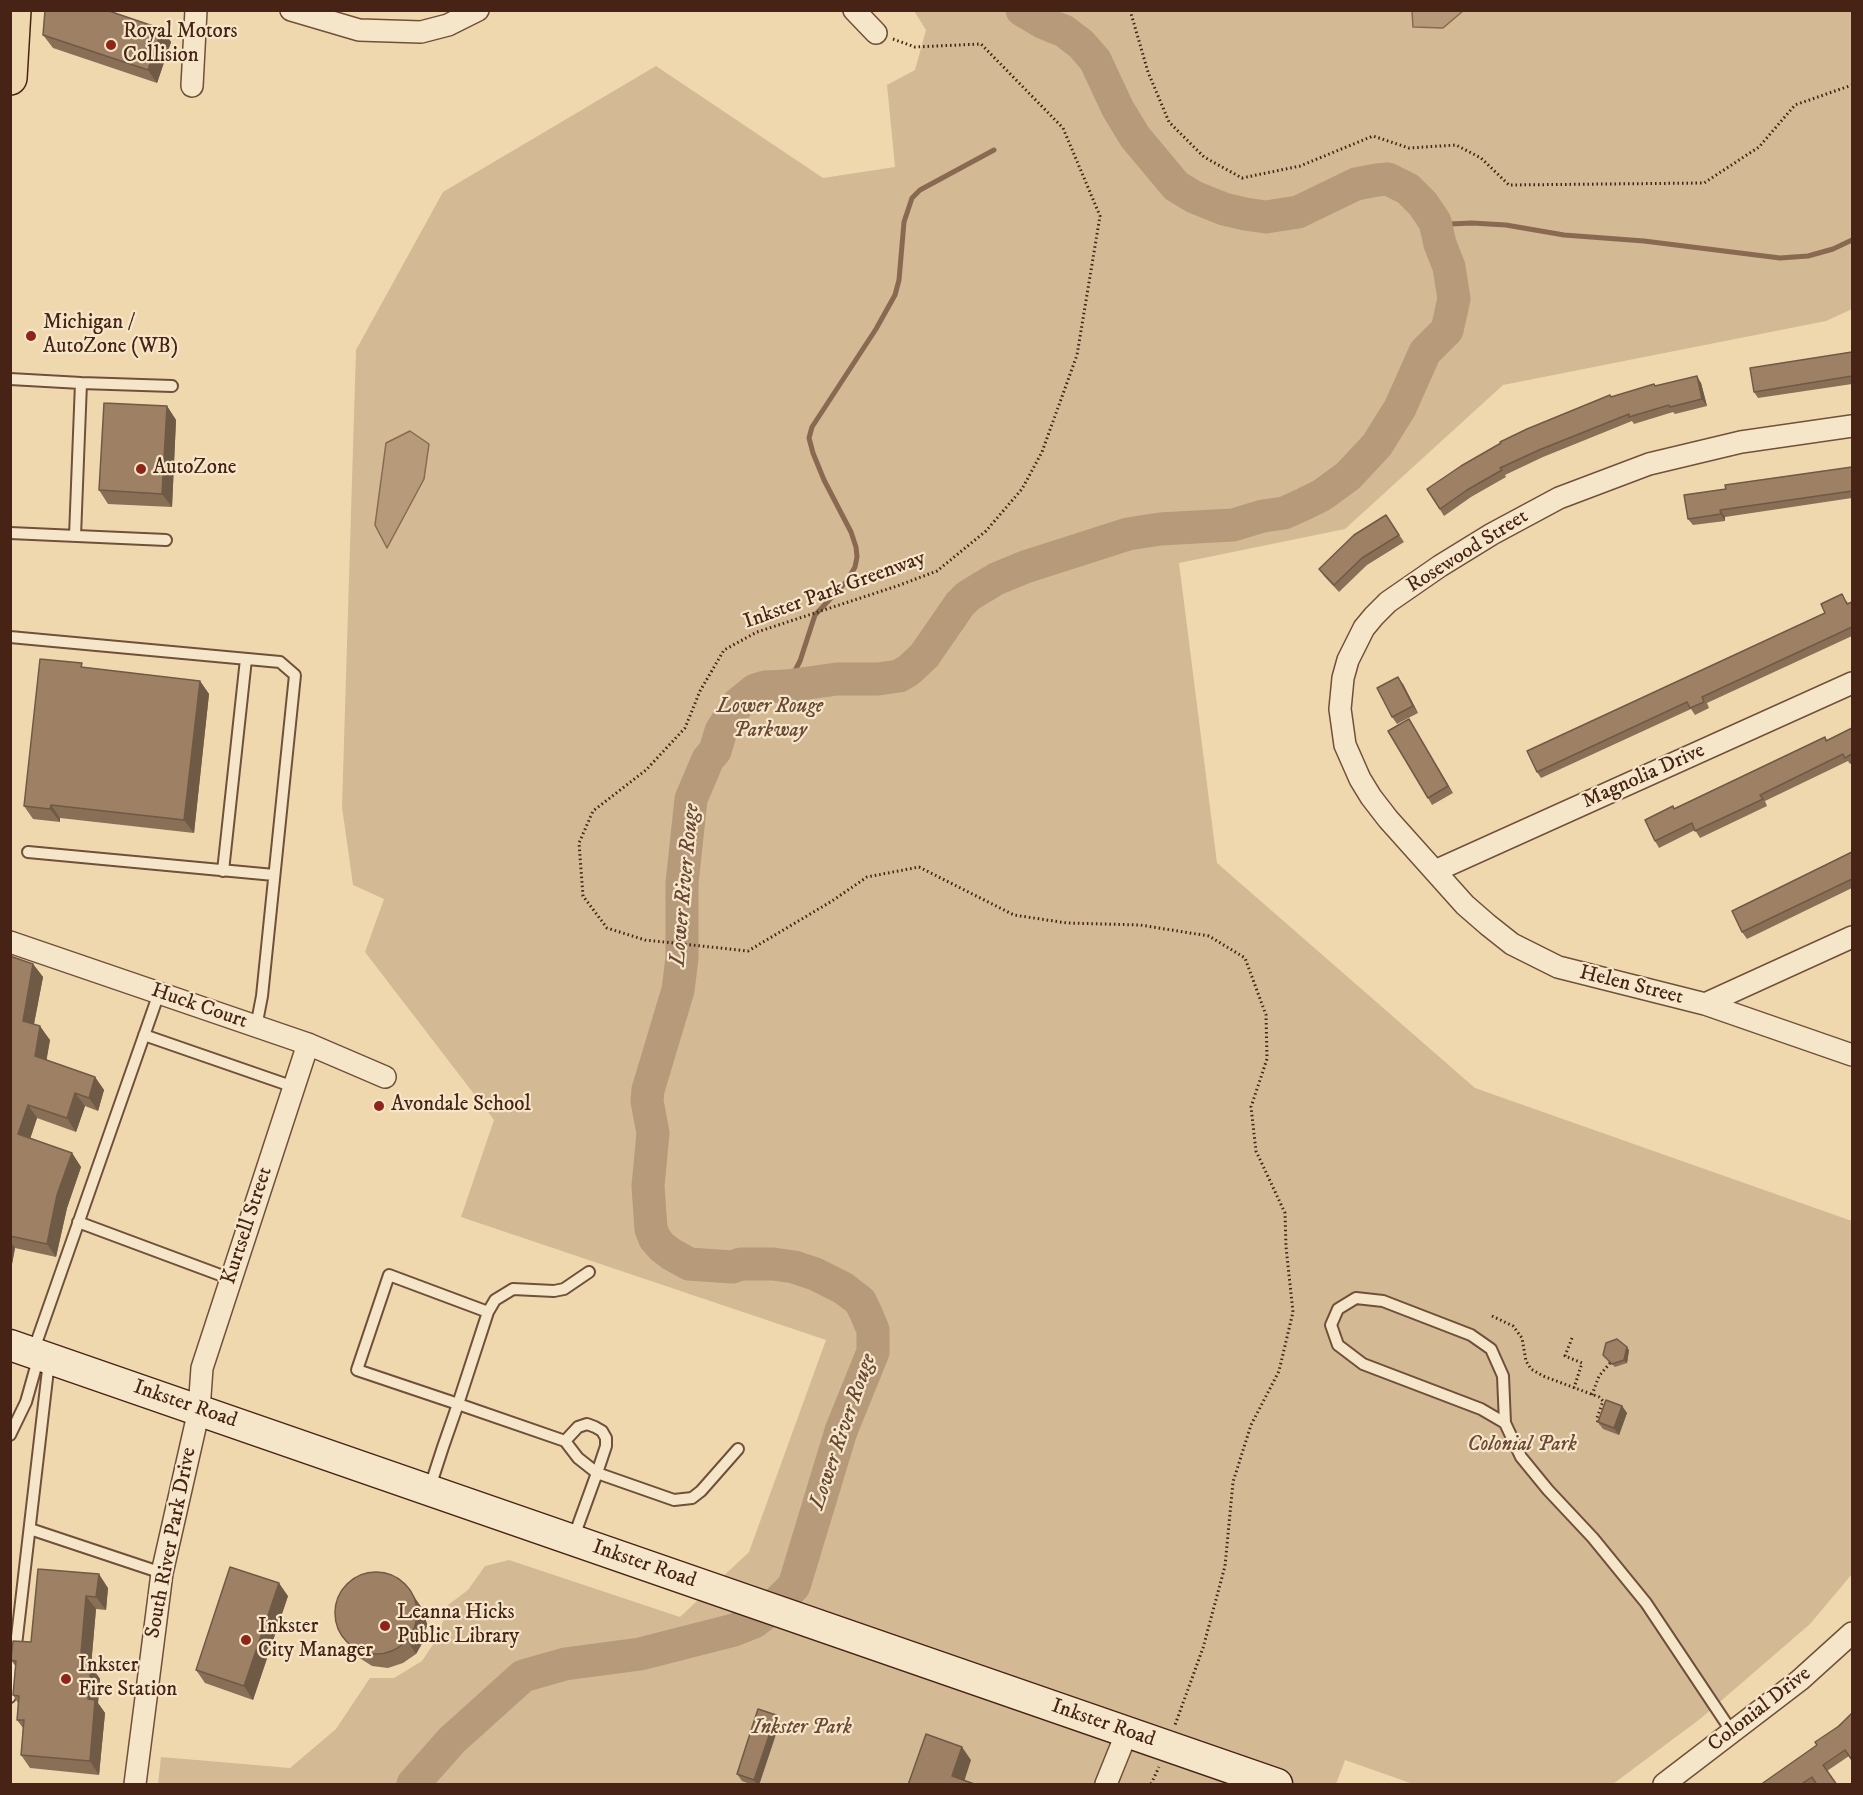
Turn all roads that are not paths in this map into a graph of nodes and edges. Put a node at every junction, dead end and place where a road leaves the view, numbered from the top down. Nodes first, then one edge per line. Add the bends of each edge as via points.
1 (14, 10) edge
2 (196, 10) edge
3 (291, 10) edge
4 (478, 10) edge
5 (854, 10) edge
6 (876, 33) road end
7 (10, 78) edge
8 (192, 86) dead end
9 (10, 379) edge
10 (81, 383) junction
11 (172, 386) dead end
12 (1852, 426) edge
13 (10, 533) edge
14 (75, 536) junction
15 (166, 540) dead end
16 (10, 637) edge
17 (246, 659) junction
18 (1852, 682) edge
19 (28, 852) dead end
20 (223, 871) junction
21 (1435, 872) junction
22 (274, 875) junction
23 (1852, 937) edge
24 (10, 942) edge
25 (159, 993) junction
26 (1704, 1004) junction
27 (256, 1027) junction
28 (144, 1035) junction
29 (308, 1044) junction
30 (1852, 1055) edge
31 (385, 1077) dead end
32 (294, 1087) junction
33 (78, 1222) junction
34 (588, 1272) dead end
35 (231, 1279) junction
36 (488, 1312) junction
37 (33, 1353) edge
38 (458, 1404) junction
39 (199, 1410) junction
40 (1505, 1423) junction
41 (10, 1434) edge
42 (565, 1441) junction
43 (738, 1449) dead end
44 (597, 1473) junction
45 (429, 1490) junction
46 (30, 1529) junction
47 (573, 1540) junction
48 (162, 1573) junction
49 (16, 1604) edge
50 (1852, 1633) edge
51 (10, 1697) edge
52 (1127, 1732) junction
53 (1732, 1732) junction
54 (135, 1785) edge
55 (1106, 1785) edge
56 (1276, 1785) edge
57 (1665, 1785) edge

1 - 7 main road
2 - 8 street
3 - 4 street via 359,30 390,32 421,32 448,25
5 - 6 street
9 - 10 lane
10 - 11 lane
10 - 14 lane
12 - 21 street, Rosewood Street via 1714,447 1598,482 1492,534 1388,602 1374,616 1354,645 1343,678 1340,709 1345,745 1371,796
13 - 14 lane
14 - 15 lane
16 - 17 lane
17 - 20 lane
17 - 22 lane via 280,662 295,675
18 - 21 street, Magnolia Drive
19 - 20 lane
20 - 22 lane
21 - 26 street, Helen Street via 1488,926 1540,960
22 - 27 lane
23 - 26 street
24 - 25 street, Huck Court
25 - 27 street, Huck Court
25 - 28 lane
26 - 30 street, Helen Street
27 - 29 street, Huck Court
28 - 32 lane
28 - 33 lane
29 - 31 street, Huck Court
29 - 32 street, Kurtsell Street
32 - 35 street, Kurtsell Street
33 - 35 lane
33 - 37 lane
34 - 36 lane via 564,1289 513,1289 495,1300
35 - 39 street, Kurtsell Street via 202,1368
36 - 38 lane
36 - 38 lane via 389,1275 357,1370
37 - 39 main road, Inkster Road
37 - 41 lane via 26,1402
37 - 46 lane
38 - 42 lane
38 - 45 lane
39 - 45 main road, Inkster Road
39 - 48 street, South River Park Drive
40 - 40 lane via 1503,1376 1491,1349 1472,1335 1383,1301 1356,1298 1338,1309 1331,1325 1338,1346 1363,1364 1481,1408
40 - 53 lane via 1521,1457 1646,1604
42 - 44 lane
42 - 44 lane via 578,1427 587,1424 602,1431 606,1446
43 - 44 lane via 701,1491 684,1500
44 - 47 lane
45 - 47 main road, Inkster Road
46 - 48 lane
46 - 49 lane
47 - 52 main road, Inkster Road
48 - 54 street, South River Park Drive
49 - 51 lane
50 - 53 street, Colonial Drive via 1800,1680
52 - 55 street
52 - 56 main road, Inkster Road
53 - 57 street, Colonial Drive

